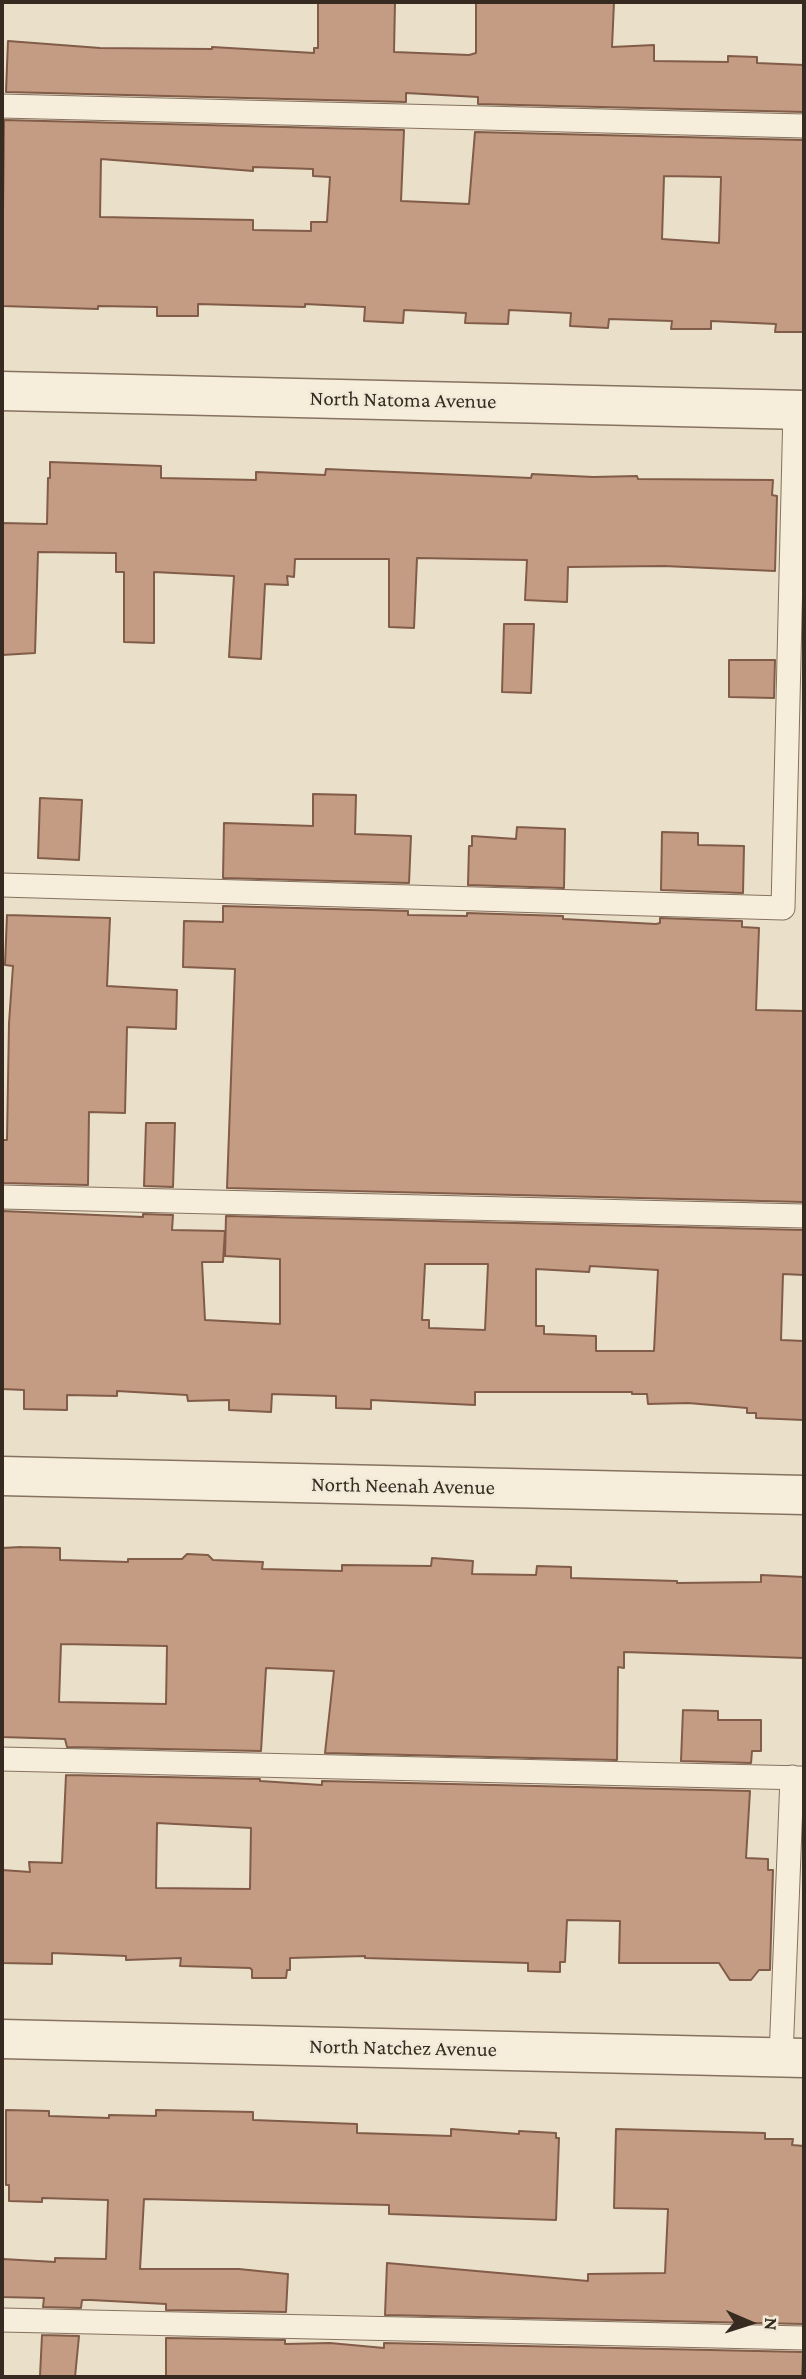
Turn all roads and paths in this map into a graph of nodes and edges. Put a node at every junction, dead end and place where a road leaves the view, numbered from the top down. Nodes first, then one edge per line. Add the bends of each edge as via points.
1 (2, 106) edge
2 (804, 126) edge
3 (2, 391) edge
4 (800, 410) edge
5 (2, 885) edge
6 (2, 1197) edge
7 (804, 1216) edge
8 (2, 1476) edge
9 (804, 1495) edge
10 (2, 1759) edge
11 (798, 1777) edge
12 (2, 2039) edge
13 (793, 2058) edge
14 (2, 2320) edge
15 (804, 2338) edge

1 - 2 lane
3 - 4 street, North Natoma Avenue
4 - 5 lane via 783,908
6 - 7 lane
8 - 9 street, North Neenah Avenue
10 - 11 lane
11 - 13 lane
12 - 13 street, North Natchez Avenue
14 - 15 lane

